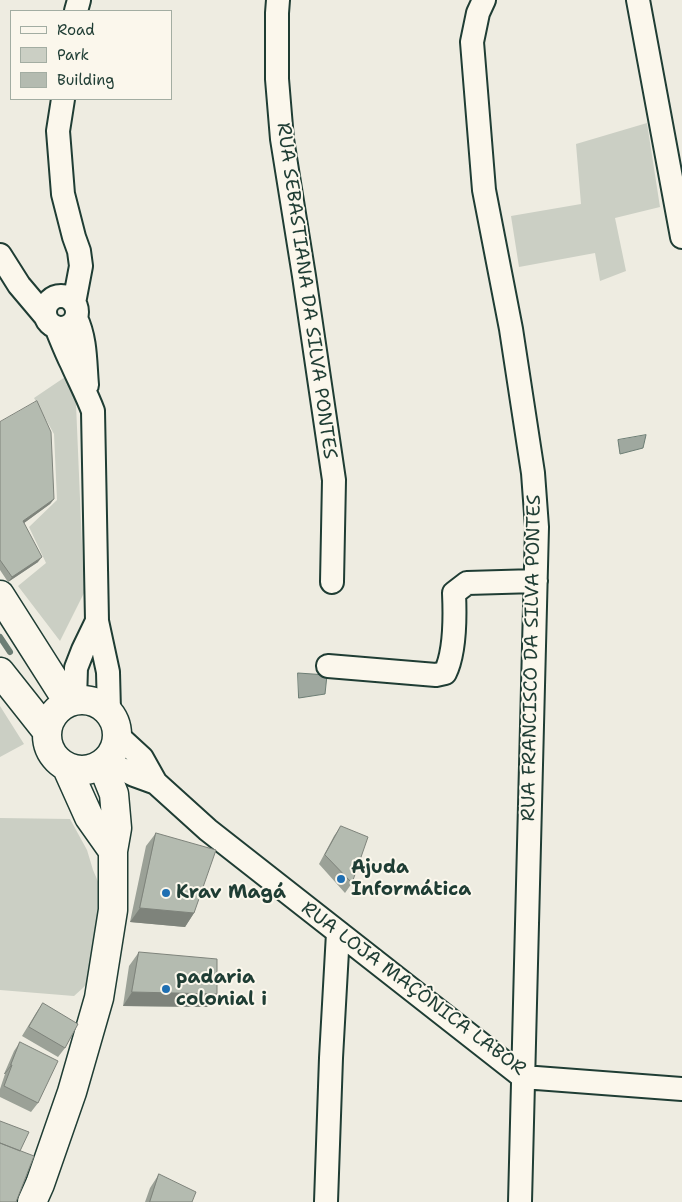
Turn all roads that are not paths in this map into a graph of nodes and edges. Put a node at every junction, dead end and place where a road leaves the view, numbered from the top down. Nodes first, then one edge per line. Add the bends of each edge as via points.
1 (278, 0) edge
2 (484, 0) edge
3 (638, 0) edge
4 (63, 100) edge
5 (682, 236) edge
6 (0, 255) edge
7 (62, 312) junction
8 (536, 580) junction
9 (332, 582) dead end
10 (0, 595) edge
11 (97, 621) junction
12 (328, 666) dead end
13 (0, 672) edge
14 (71, 701) junction
15 (113, 723) junction
16 (46, 730) junction
17 (104, 762) junction
18 (67, 768) junction
19 (156, 783) junction
20 (113, 851) junction
21 (338, 933) junction
22 (523, 1077) junction
23 (682, 1089) edge
24 (32, 1202) edge
25 (326, 1202) edge
26 (520, 1202) edge

1 - 9 street, RUA SEBASTIANA DA SILVA PONTES via 282,139 334,480
2 - 8 street, RUA FRANCISCO DA SILVA PONTES via 472,42 484,190 511,329 533,473
3 - 5 street
4 - 7 street via 58,131 63,194 81,266
6 - 7 street via 19,285
7 - 11 street via 81,329 88,396 93,411
8 - 12 street via 467,583 454,593 455,618 449,665 445,673 436,675
8 - 22 street, RUA FRANCISCO DA SILVA PONTES
10 - 14 street
11 - 14 street via 76,668
11 - 15 street via 108,672
13 - 16 street
14 - 15 street via 87,700 99,704
14 - 16 street via 54,713
15 - 17 street via 116,744
15 - 19 street, RUA LOJA MAÇÔNICA LABOR via 142,758
16 - 18 street via 47,745 55,759
17 - 18 street via 91,769
17 - 19 street, RUA LOJA MAÇÔNICA LABOR
17 - 20 street via 114,794 117,828
18 - 20 street via 89,817
19 - 21 street, RUA LOJA MAÇÔNICA LABOR via 208,830
20 - 24 street via 113,910 99,998 72,1092
21 - 22 street, RUA LOJA MAÇÔNICA LABOR
21 - 25 street
22 - 23 street, RUA LOJA MAÇÔNICA LABOR
22 - 26 street, RUA FRANCISCO DA SILVA PONTES

